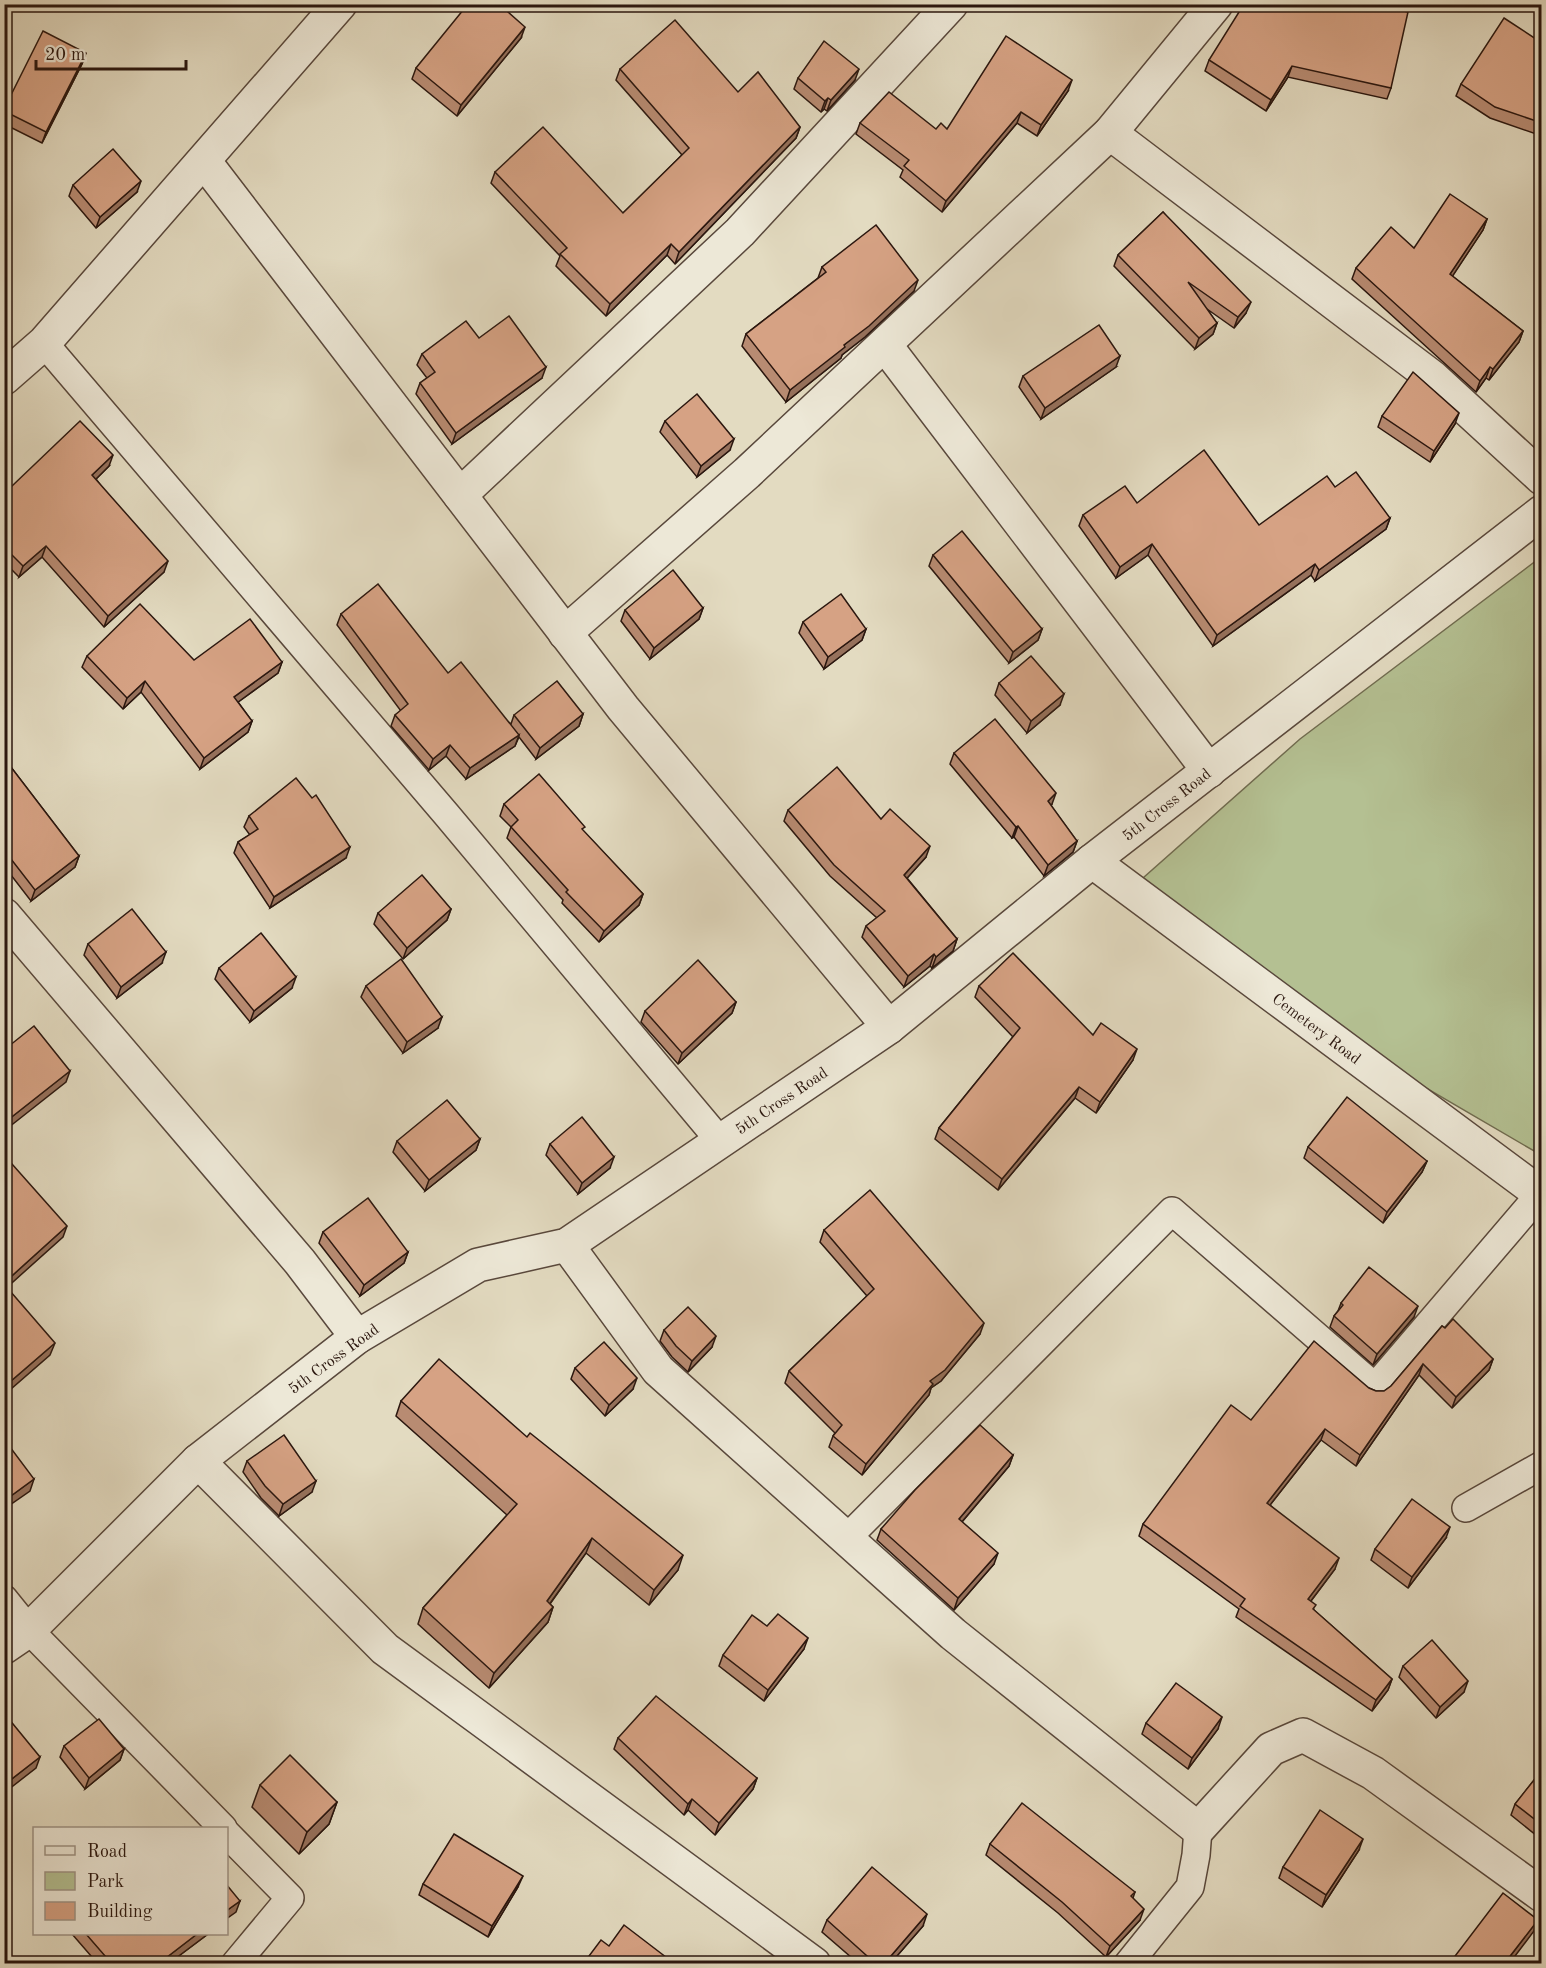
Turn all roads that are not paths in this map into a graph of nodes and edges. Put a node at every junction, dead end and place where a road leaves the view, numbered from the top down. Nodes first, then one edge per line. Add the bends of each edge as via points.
1 (340, 4) edge
2 (951, 4) edge
3 (1216, 4) edge
4 (1110, 133) junction
5 (204, 161) junction
6 (44, 343) junction
7 (885, 345) junction
8 (4, 378) edge
9 (1542, 478) edge
10 (460, 495) junction
11 (1542, 513) edge
12 (565, 633) junction
13 (1209, 771) junction
14 (1092, 861) junction
15 (4, 915) edge
16 (889, 1027) junction
17 (720, 1141) junction
18 (1541, 1194) edge
19 (567, 1245) junction
20 (357, 1337) junction
21 (198, 1461) junction
22 (1542, 1465) edge
23 (1466, 1508) dead end
24 (846, 1539) junction
25 (4, 1599) edge
26 (17, 1639) edge
27 (222, 1827) edge
28 (1198, 1829) junction
29 (228, 1835) edge
30 (1542, 1895) edge
31 (235, 1964) edge
32 (814, 1964) edge
33 (1128, 1964) edge

1 - 5 street
2 - 10 street via 740,232
3 - 4 street
4 - 7 street
4 - 9 street via 1432,377
5 - 6 street
5 - 10 street
6 - 8 street
6 - 17 lane
7 - 12 street
7 - 13 street
10 - 12 street
11 - 13 street, 5th Cross Road
12 - 16 street
13 - 14 street, 5th Cross Road
14 - 16 street, 5th Cross Road
14 - 18 street, Cemetery Road
15 - 20 street via 300,1262
16 - 17 street, 5th Cross Road
17 - 19 street, 5th Cross Road
18 - 24 lane via 1375,1387 1172,1211
19 - 20 street, 5th Cross Road via 478,1265
19 - 24 street via 658,1370
20 - 21 street, 5th Cross Road
21 - 26 street, 5th Cross Road
21 - 32 street via 385,1649
22 - 23 lane
24 - 28 street via 953,1634
25 - 26 lane
26 - 27 lane
28 - 30 street via 1271,1749 1303,1735 1373,1773
28 - 33 lane via 1190,1887
29 - 31 lane via 290,1898

